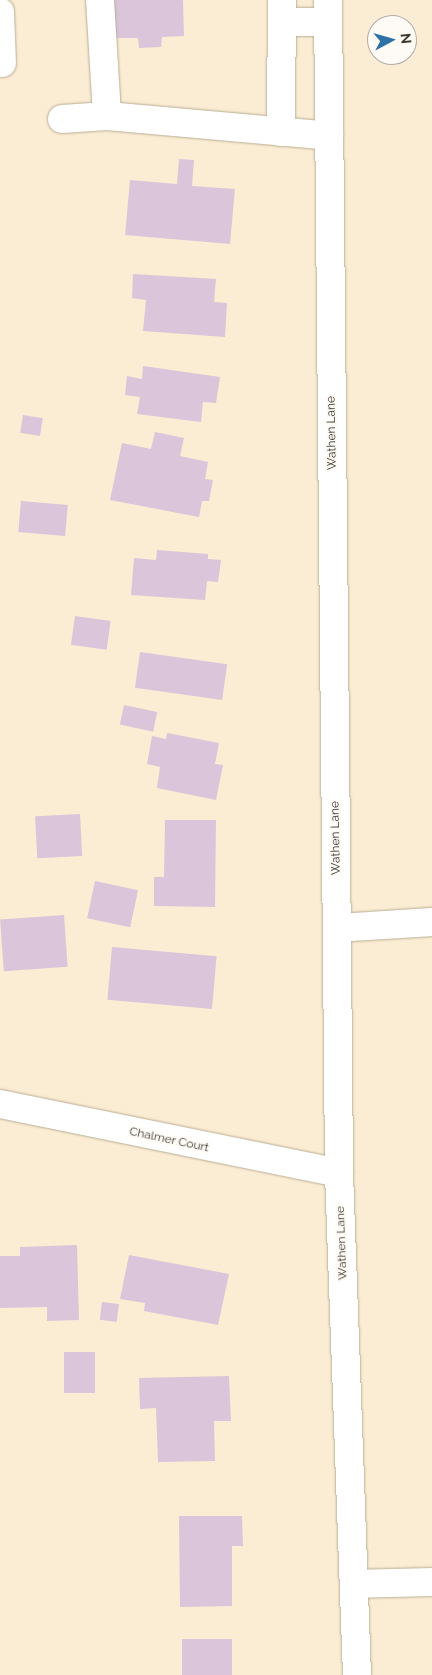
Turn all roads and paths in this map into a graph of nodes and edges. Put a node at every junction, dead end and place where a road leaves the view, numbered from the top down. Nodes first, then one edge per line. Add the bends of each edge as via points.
1 (100, 0) edge
2 (282, 11) edge
3 (328, 11) edge
4 (0, 12) edge
5 (2, 62) dead end
6 (107, 116) junction
7 (62, 119) dead end
8 (282, 132) junction
9 (329, 136) junction
10 (432, 922) edge
11 (337, 928) junction
12 (0, 1104) edge
13 (339, 1173) junction
14 (432, 1582) edge
15 (355, 1584) junction
16 (357, 1675) edge

1 - 6 street
2 - 3 street
2 - 8 street
3 - 9 street, Wathen Lane
4 - 5 street
6 - 7 street
6 - 8 street
8 - 9 street
9 - 11 street, Wathen Lane
10 - 11 street
11 - 13 street, Wathen Lane
12 - 13 street, Chalmer Court
13 - 15 street, Wathen Lane
14 - 15 street
15 - 16 street, Wathen Lane

